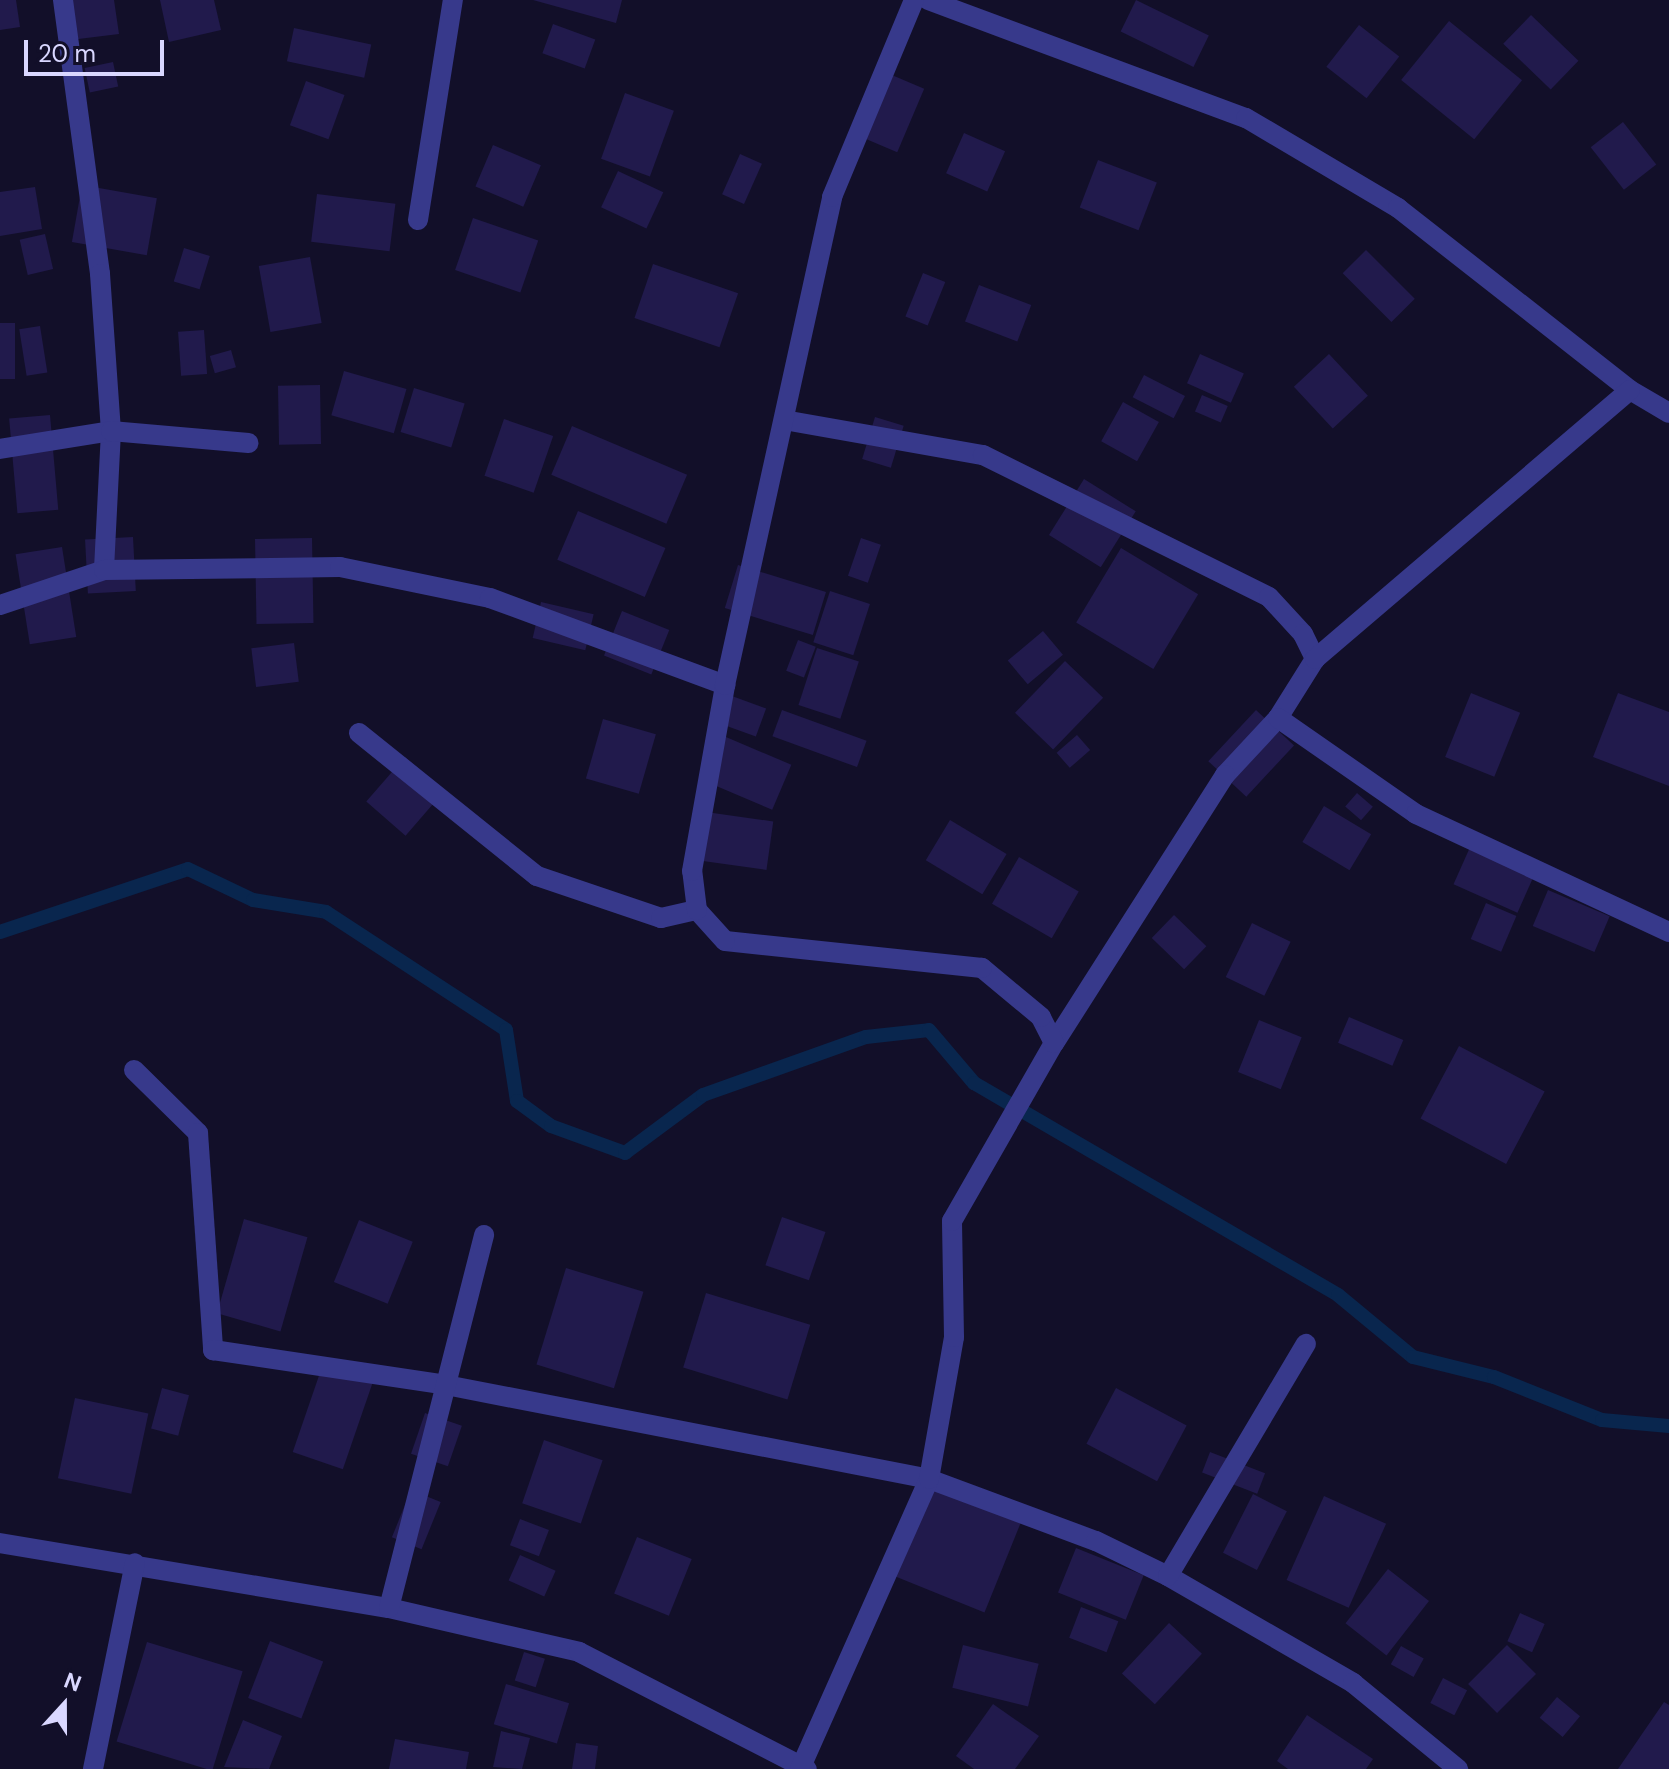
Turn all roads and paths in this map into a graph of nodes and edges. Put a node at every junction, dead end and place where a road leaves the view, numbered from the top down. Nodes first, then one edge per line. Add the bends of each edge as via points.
1 (63, 0) edge
2 (453, 0) edge
3 (914, 0) edge
4 (928, 0) edge
5 (418, 220) dead end
6 (1630, 390) junction
7 (1669, 413) edge
8 (784, 420) junction
9 (111, 431) junction
10 (248, 443) dead end
11 (0, 449) edge
12 (104, 570) junction
13 (0, 605) edge
14 (1315, 659) junction
15 (725, 685) junction
16 (1278, 718) junction
17 (359, 733) dead end
18 (697, 910) junction
19 (1669, 932) edge
20 (1054, 1043) junction
21 (134, 1070) dead end
22 (484, 1235) dead end
23 (1306, 1344) dead end
24 (446, 1385) junction
25 (929, 1479) junction
26 (0, 1543) edge
27 (135, 1563) junction
28 (1168, 1576) junction
29 (389, 1608) junction
30 (803, 1768) edge
31 (93, 1769) edge
32 (1458, 1769) edge

1 - 9 street via 100,274
2 - 5 street
3 - 8 street via 832,197
4 - 6 street via 1246,118 1398,208
6 - 7 street
6 - 14 street
8 - 14 street via 983,455 1269,597 1303,634
8 - 15 street
9 - 10 street
9 - 11 street
9 - 12 street
12 - 13 street
12 - 15 street via 340,567 490,598
14 - 16 street
15 - 18 street via 692,871
16 - 19 street via 1416,814
16 - 20 street via 1225,775
17 - 18 street via 537,876 661,918
18 - 20 street via 725,941 982,968 1041,1017
20 - 25 street via 952,1221 954,1337
21 - 24 street via 198,1133 213,1350
22 - 24 street
23 - 28 street
24 - 25 street
24 - 29 street
25 - 28 street via 1096,1541
25 - 30 street
26 - 27 street
27 - 29 street
27 - 31 street
28 - 32 street via 1353,1683
29 - 30 street via 579,1652

